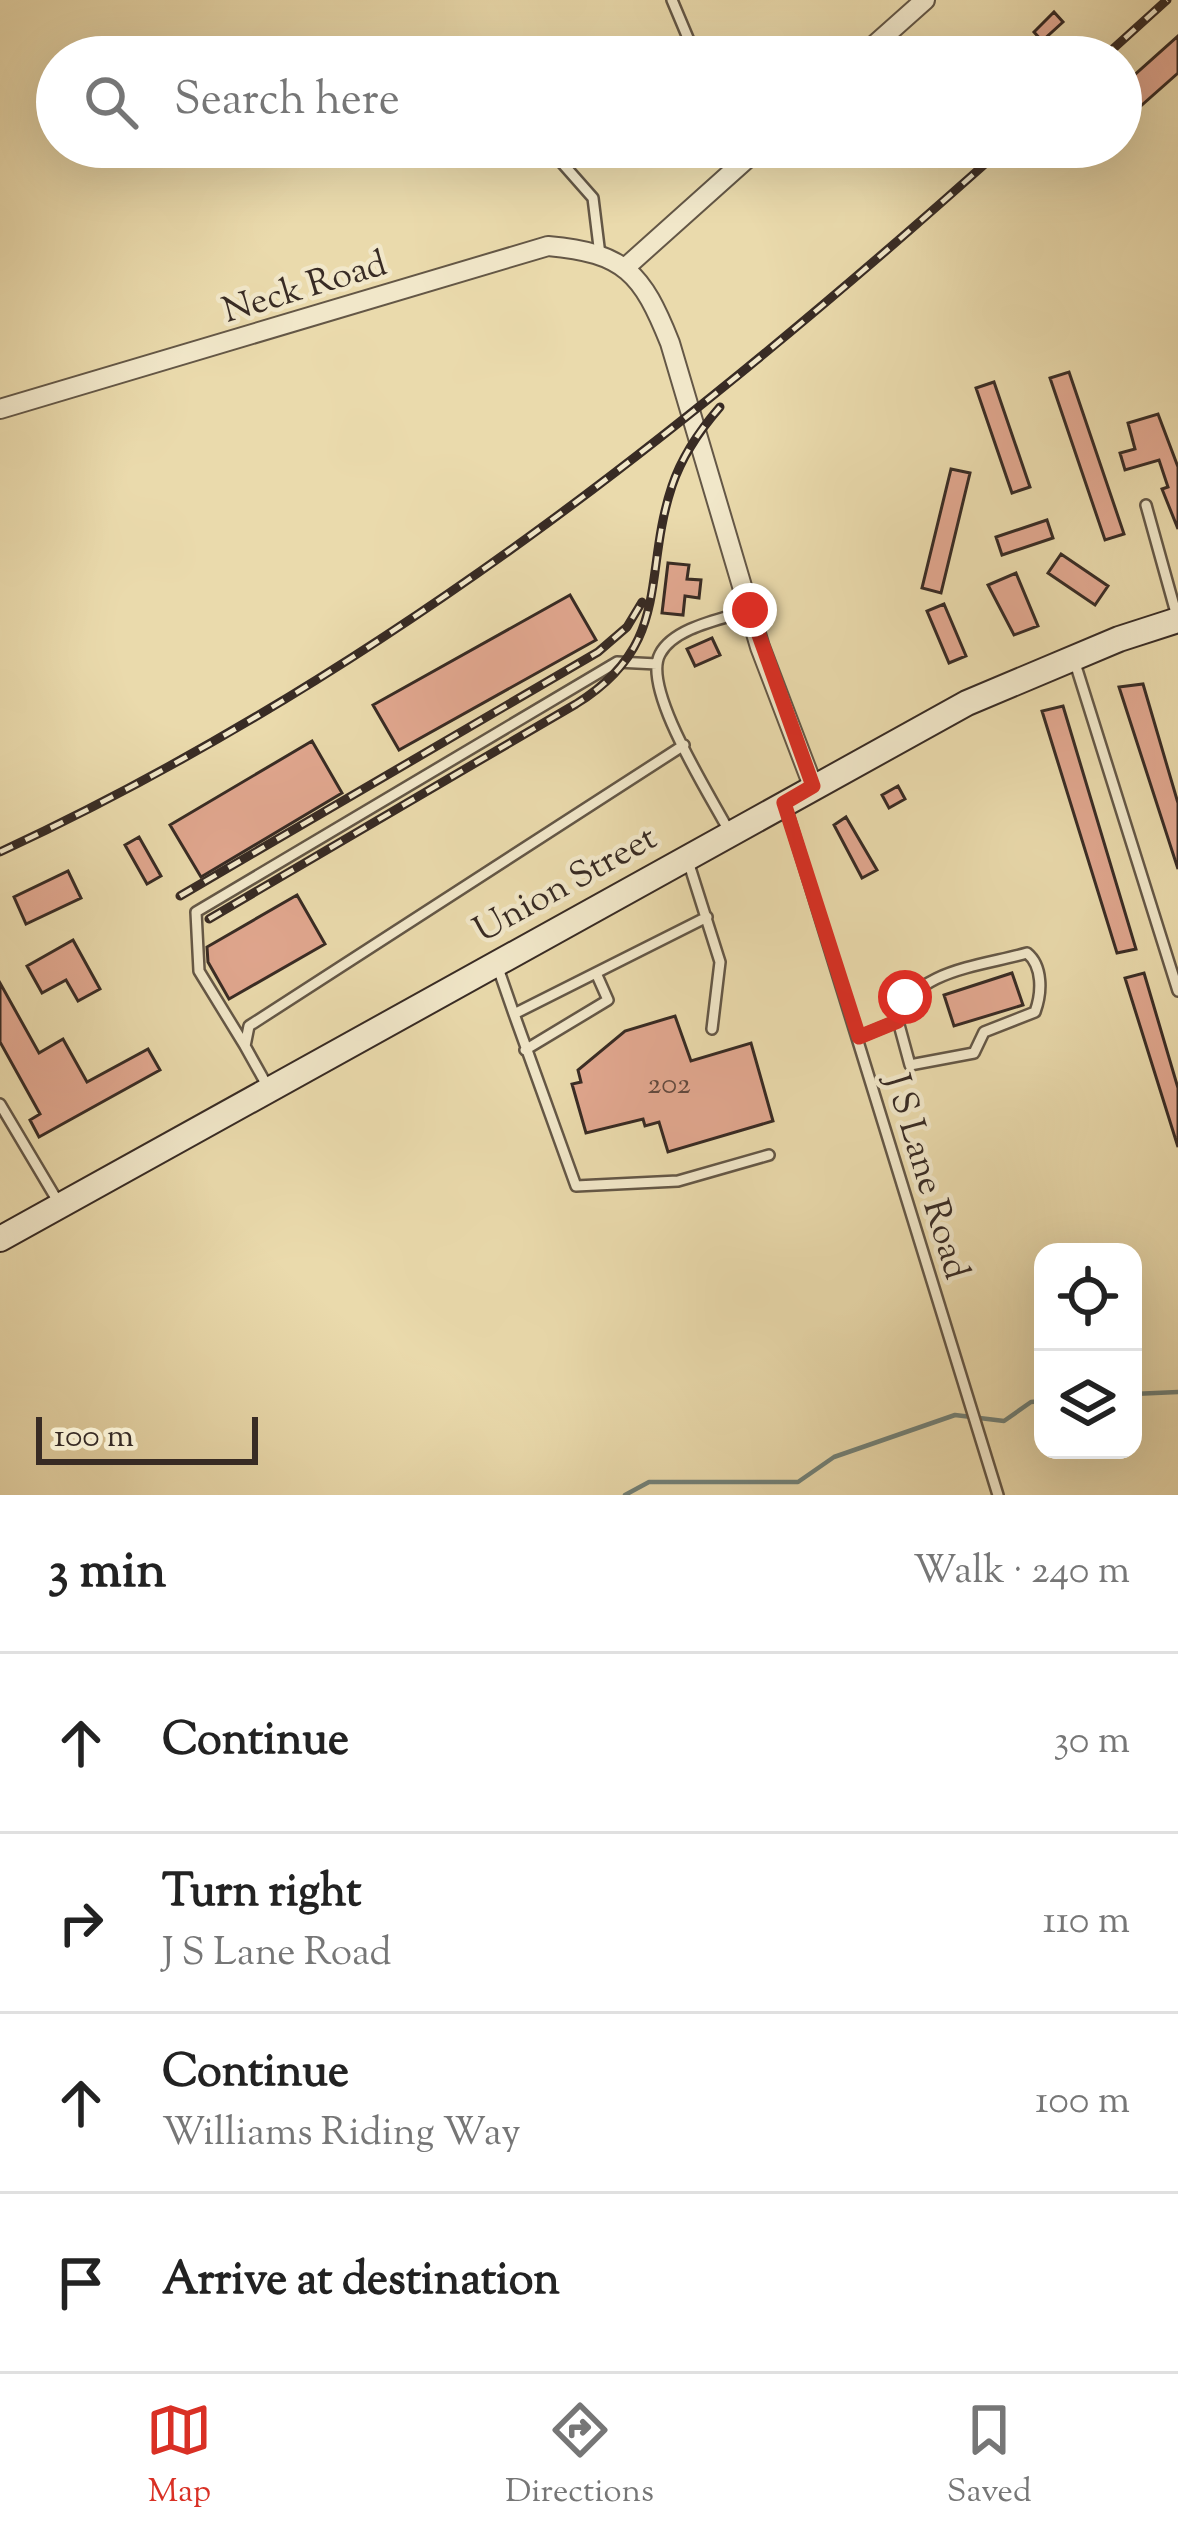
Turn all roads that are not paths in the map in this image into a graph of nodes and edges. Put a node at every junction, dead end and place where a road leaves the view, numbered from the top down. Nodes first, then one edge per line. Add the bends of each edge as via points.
1 (672, 0) edge
2 (925, 0) edge
3 (687, 36) edge
4 (885, 36) edge
5 (567, 168) edge
6 (736, 168) edge
7 (600, 255) junction
8 (626, 266) junction
9 (0, 409) edge
10 (1146, 505) dead end
11 (750, 610) junction
12 (1178, 620) edge
13 (1073, 658) junction
14 (657, 664) junction
15 (684, 745) junction
16 (813, 786) junction
17 (784, 803) junction
18 (730, 833) junction
19 (686, 856) junction
20 (707, 917) junction
21 (495, 961) junction
22 (596, 973) junction
23 (1178, 991) edge
24 (514, 1014) junction
25 (898, 1021) junction
26 (712, 1029) dead end
27 (859, 1037) junction
28 (245, 1046) junction
29 (525, 1050) junction
30 (268, 1089) junction
31 (0, 1104) edge
32 (769, 1155) dead end
33 (60, 1205) junction
34 (0, 1239) edge
35 (998, 1495) edge

1 - 3 lane
2 - 4 street
5 - 7 lane via 593,198
6 - 8 street
7 - 8 street, Neck Road
7 - 9 street, Neck Road via 548,246
8 - 11 street via 653,300 670,343
10 - 12 lane
11 - 14 lane via 669,642
11 - 16 street
12 - 13 main road, Union Street
13 - 16 main road, Union Street via 967,703
13 - 23 lane
14 - 15 lane
14 - 28 lane via 617,662 196,912 199,971
15 - 18 lane
15 - 28 lane via 249,1026
16 - 17 main road, Union Street
17 - 18 main road, Union Street
17 - 27 lane, J S Lane Road
18 - 19 main road, Union Street
19 - 20 lane
19 - 21 main road, Union Street
20 - 22 lane
20 - 26 lane via 720,962
21 - 24 lane
21 - 30 main road, Union Street
22 - 24 lane
22 - 29 lane via 608,1000
24 - 29 lane
25 - 25 lane via 905,997 924,983 1027,953 1034,959 1041,990 1035,1012 984,1032 974,1053 910,1065
25 - 27 lane
27 - 35 lane, J S Lane Road
28 - 30 lane
29 - 32 lane via 576,1186 678,1181
30 - 33 main road, Union Street
31 - 33 lane
33 - 34 main road, Union Street

